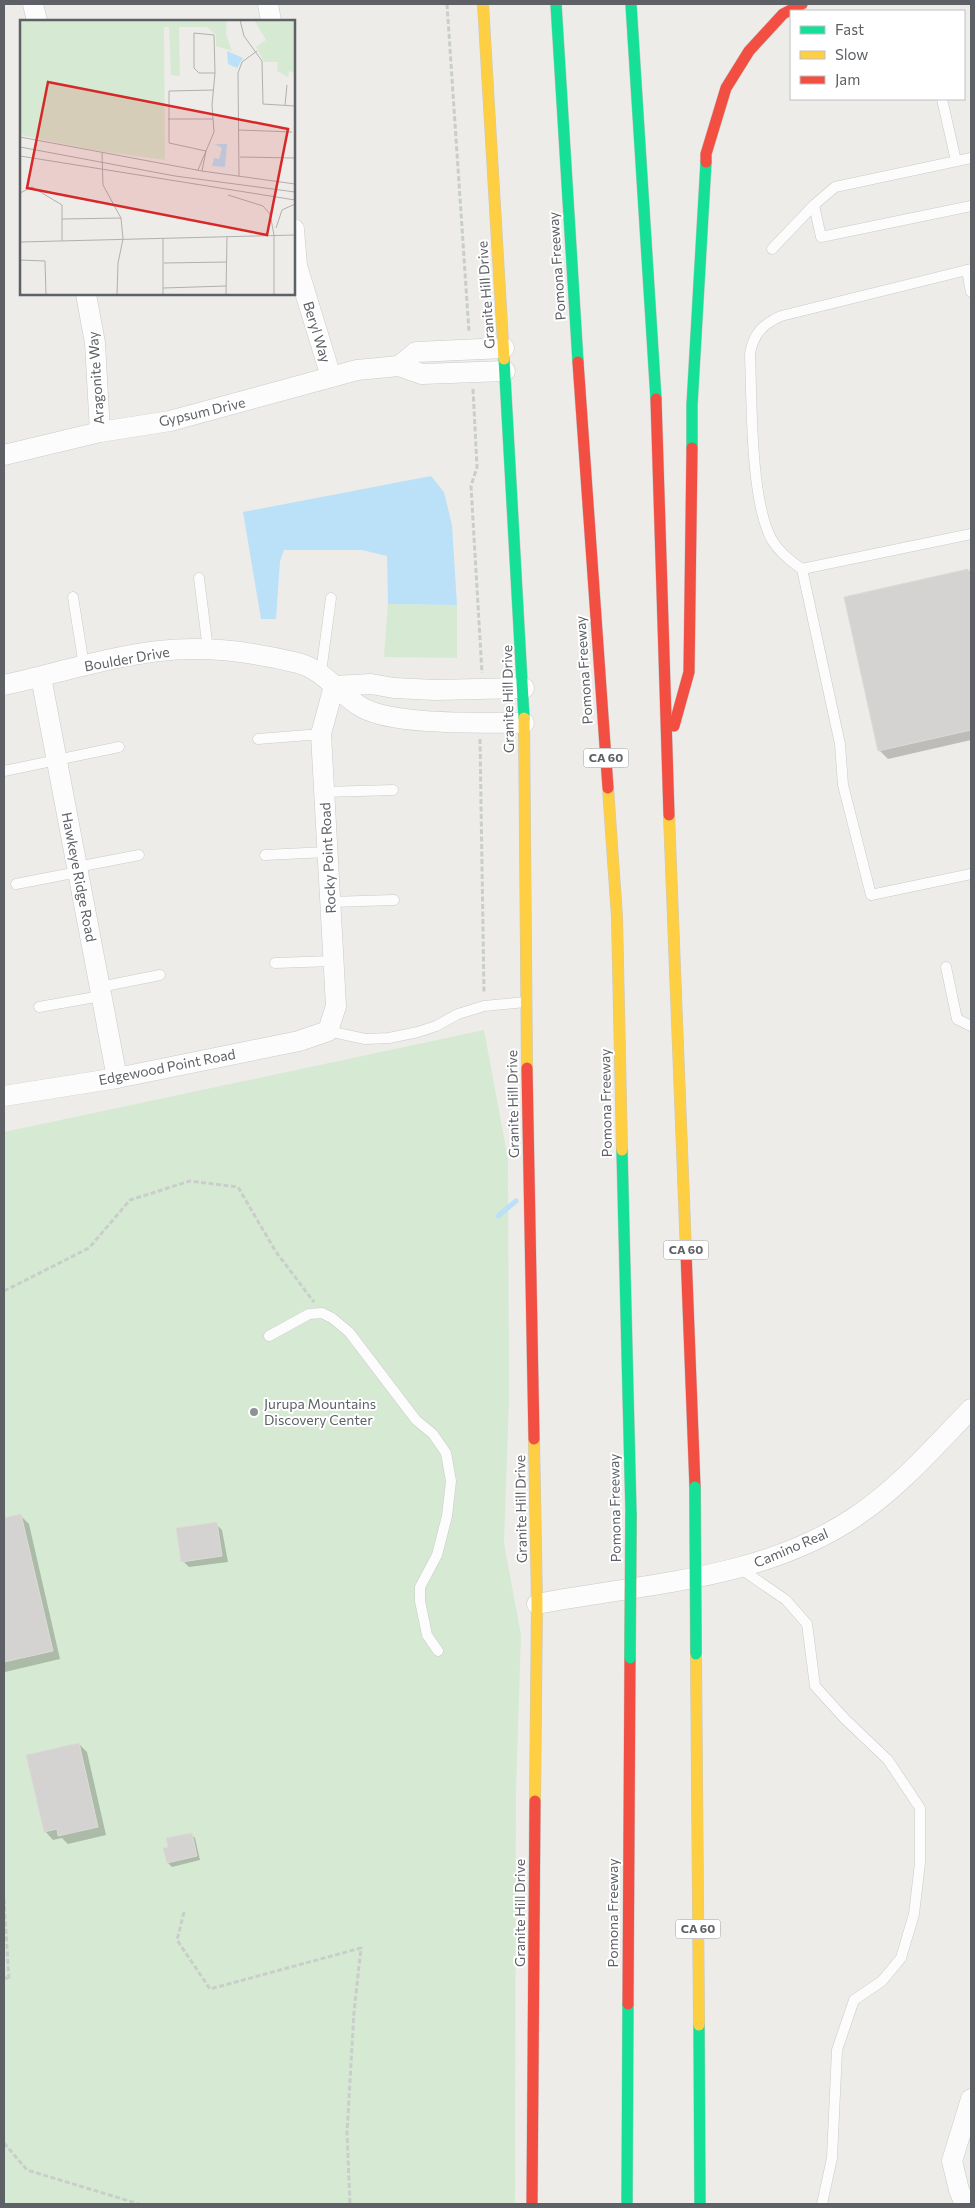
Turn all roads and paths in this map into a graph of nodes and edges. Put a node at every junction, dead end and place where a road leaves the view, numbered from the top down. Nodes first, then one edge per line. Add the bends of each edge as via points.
1 (33, 4) edge
2 (268, 4) edge
3 (447, 4) edge
4 (483, 4) edge
5 (556, 4) edge
6 (631, 4) edge
7 (802, 4) edge
8 (790, 10) edge
9 (791, 10) edge
10 (37, 20) edge
11 (271, 20) edge
12 (942, 100) edge
13 (971, 158) edge
14 (956, 161) junction
15 (814, 205) junction
16 (971, 206) edge
17 (295, 241) edge
18 (772, 249) dead end
19 (969, 269) edge
20 (971, 292) edge
21 (86, 295) edge
22 (469, 325) dead end
23 (504, 348) junction
24 (399, 366) junction
25 (505, 371) junction
26 (331, 377) junction
27 (474, 402) dead end
28 (100, 432) junction
29 (4, 455) edge
30 (971, 534) edge
31 (802, 569) junction
32 (199, 578) dead end
33 (74, 597) dead end
34 (331, 598) dead end
35 (208, 650) junction
36 (483, 658) dead end
37 (84, 666) junction
38 (40, 677) junction
39 (327, 679) junction
40 (4, 685) edge
41 (394, 688) junction
42 (524, 688) junction
43 (388, 715) junction
44 (524, 723) junction
45 (321, 734) junction
46 (258, 739) dead end
47 (119, 747) dead end
48 (479, 750) dead end
49 (667, 754) junction
50 (56, 760) junction
51 (4, 771) edge
52 (393, 790) dead end
53 (324, 792) junction
54 (327, 852) junction
55 (265, 855) dead end
56 (139, 856) dead end
57 (77, 870) junction
58 (971, 874) edge
59 (16, 884) dead end
60 (394, 900) dead end
61 (330, 902) junction
62 (333, 960) junction
63 (275, 963) dead end
64 (946, 967) dead end
65 (160, 975) dead end
66 (101, 992) junction
67 (526, 1002) junction
68 (484, 1006) junction
69 (39, 1007) dead end
70 (971, 1026) edge
71 (328, 1031) junction
72 (117, 1078) junction
73 (4, 1096) edge
74 (4, 1291) edge
75 (322, 1313) junction
76 (269, 1336) dead end
77 (971, 1409) edge
78 (741, 1569) junction
79 (537, 1604) junction
80 (438, 1651) dead end
81 (4, 1899) edge
82 (184, 1912) dead end
83 (4, 1977) edge
84 (971, 2099) edge
85 (967, 2128) edge
86 (4, 2144) edge
87 (140, 2204) edge
88 (350, 2204) edge
89 (532, 2204) edge
90 (627, 2204) edge
91 (700, 2204) edge
92 (822, 2204) edge
93 (965, 2204) edge

1 - 10 street
2 - 11 street
3 - 22 path
4 - 23 main road, Granite Hill Drive
5 - 90 main road, Pomona Freeway / CA 60, bridge via 617,917 631,1513
6 - 49 main road, CA 60 via 656,396
7 - 9 main road
8 - 49 main road via 749,51 726,88 706,154 692,404 689,672
12 - 14 lane
13 - 14 lane
14 - 15 lane via 836,187
15 - 16 lane via 820,236
15 - 18 lane
17 - 26 street, Beryl Way via 297,266
19 - 20 lane
19 - 31 lane via 781,316 768,322 755,336 750,354 761,508 777,548
21 - 28 street, Aragonite Way via 95,343
23 - 24 street, Gypsum Drive via 416,352
23 - 25 main road, Granite Hill Drive
24 - 25 street, Gypsum Drive via 422,374
24 - 26 street, Gypsum Drive via 357,370
25 - 42 main road, Granite Hill Drive
26 - 28 street, Gypsum Drive via 170,421
27 - 36 path via 477,467 471,486
28 - 29 street, Gypsum Drive
30 - 31 lane
31 - 58 lane via 840,744 843,785 870,895
32 - 35 lane
33 - 37 lane
34 - 39 lane
35 - 37 street, Boulder Drive via 160,651
35 - 39 street, Boulder Drive via 299,664
37 - 38 street, Boulder Drive
38 - 40 street, Boulder Drive
38 - 50 street, Hawkeye Ridge Road
39 - 41 street, Boulder Drive
39 - 43 street, Boulder Drive via 364,708
39 - 45 street, Rocky Point Road
41 - 42 street, Boulder Drive
41 - 43 street
42 - 44 main road, Granite Hill Drive
43 - 44 street, Boulder Drive via 400,719
44 - 67 main road, Granite Hill Drive
45 - 46 lane
45 - 53 street, Rocky Point Road
47 - 50 lane
48 - 68 path
49 - 91 main road, CA 60, bridge via 695,1487
50 - 51 lane
50 - 57 street, Hawkeye Ridge Road
52 - 53 lane
53 - 54 street, Rocky Point Road
54 - 55 lane
54 - 61 street, Rocky Point Road
56 - 57 lane
57 - 59 lane
57 - 66 street, Hawkeye Ridge Road
60 - 61 lane
61 - 62 street, Rocky Point Road
62 - 63 lane
62 - 71 street, Rocky Point Road via 336,1006
64 - 70 lane via 957,1019
65 - 66 lane
66 - 69 lane
66 - 72 street, Hawkeye Ridge Road
67 - 68 lane
67 - 79 main road, Granite Hill Drive
68 - 71 lane via 458,1014 436,1026 389,1038 365,1039
71 - 72 street, Edgewood Point Road via 299,1041
72 - 73 street, Edgewood Point Road
74 - 75 path via 89,1248 130,1200 190,1181 238,1187 276,1252
75 - 76 lane via 309,1314
75 - 80 lane via 349,1332 416,1420 433,1434 446,1453 451,1482 447,1516 437,1555 420,1587 423,1621 427,1635
77 - 78 street, Camino Real via 904,1480 855,1517 816,1540
78 - 79 street, Camino Real
78 - 92 lane via 786,1600 807,1624 815,1686 845,1720 888,1760 920,1808 920,1864 914,1914 902,1958 882,1980 854,2000 837,2050 832,2158
79 - 89 main road, Granite Hill Drive
81 - 83 path via 9,1980
82 - 88 path via 177,1940 210,1989 361,1948 347,2133
84 - 85 street
85 - 93 street via 952,2161
86 - 87 path via 27,2170

